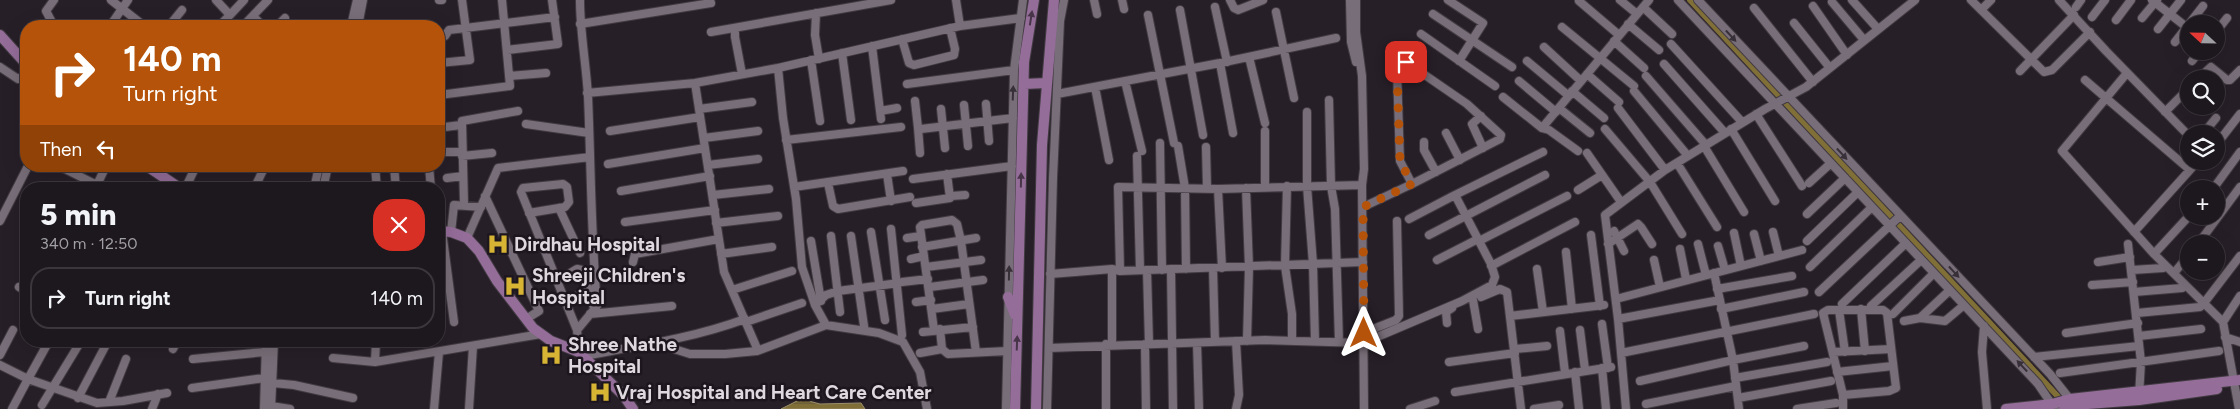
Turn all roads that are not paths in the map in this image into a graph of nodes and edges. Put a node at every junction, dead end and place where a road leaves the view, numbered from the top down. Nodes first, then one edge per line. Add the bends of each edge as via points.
1 (54, 0) edge
2 (111, 0) edge
3 (128, 0) edge
4 (216, 0) edge
5 (244, 0) edge
6 (268, 0) edge
7 (357, 0) edge
8 (363, 0) edge
9 (439, 0) edge
10 (442, 0) edge
11 (462, 0) edge
12 (502, 0) edge
13 (552, 0) edge
14 (580, 0) edge
15 (891, 0) edge
16 (956, 0) edge
17 (1023, 0) edge
18 (1034, 0) edge
19 (1054, 0) edge
20 (1064, 0) edge
21 (1094, 0) edge
22 (1122, 0) edge
23 (1230, 0) edge
24 (1263, 0) edge
25 (1350, 0) edge
26 (1356, 0) edge
27 (1448, 0) edge
28 (1620, 0) edge
29 (1649, 0) edge
30 (1678, 0) edge
31 (1698, 0) edge
32 (1852, 0) edge
33 (1915, 0) edge
34 (1971, 0) edge
35 (1991, 0) edge
36 (2059, 0) edge
37 (2105, 0) edge
38 (2131, 0) edge
39 (2181, 0) edge
40 (1578, 1) dead end
41 (2154, 1) edge
42 (1832, 2) dead end
43 (710, 3) dead end
44 (1215, 6) dead end
45 (1813, 6) dead end
46 (2203, 6) dead end
47 (1642, 7) junction
48 (2077, 7) edge
49 (1754, 8) dead end
50 (122, 9) junction
51 (1124, 9) dead end
52 (182, 10) dead end
53 (1180, 10) dead end
54 (1981, 10) junction
55 (1276, 12) dead end
56 (816, 13) junction
57 (1097, 14) dead end
58 (1148, 14) dead end
59 (1433, 14) dead end
60 (1637, 14) junction
61 (2170, 14) junction
62 (230, 15) junction
63 (2196, 15) edge
64 (254, 16) junction
65 (555, 17) junction
66 (2092, 17) dead end
67 (1021, 18) junction
68 (2142, 18) dead end
69 (2227, 18) dead end
70 (51, 20) edge
71 (114, 20) edge
72 (136, 20) edge
73 (174, 20) edge
74 (225, 20) edge
75 (250, 20) edge
76 (258, 20) edge
77 (352, 20) edge
78 (359, 20) edge
79 (2116, 20) dead end
80 (2180, 21) edge
81 (2225, 21) edge
82 (1794, 22) dead end
83 (504, 23) junction
84 (580, 24) junction
85 (1628, 24) junction
86 (960, 26) junction
87 (1562, 27) dead end
88 (466, 28) junction
89 (950, 28) junction
90 (735, 29) junction
91 (1878, 29) junction
92 (2158, 29) dead end
93 (711, 32) dead end
94 (2090, 32) junction
95 (1421, 34) dead end
96 (1672, 34) dead end
97 (0, 35) edge
98 (445, 36) edge
99 (2180, 36) edge
100 (1336, 38) dead end
101 (1617, 38) junction
102 (902, 39) junction
103 (1473, 40) junction
104 (1864, 40) junction
105 (2175, 42) dead end
106 (1671, 44) dead end
107 (872, 46) junction
108 (1544, 47) dead end
109 (507, 50) junction
110 (1285, 50) junction
111 (1659, 50) dead end
112 (842, 53) junction
113 (1847, 55) junction
114 (20, 57) edge
115 (1249, 57) junction
116 (1600, 58) junction
117 (2032, 58) junction
118 (815, 59) junction
119 (1358, 61) junction
120 (1459, 61) junction
121 (445, 62) edge
122 (1224, 62) junction
123 (1527, 62) dead end
124 (1664, 64) dead end
125 (0, 67) edge
126 (778, 68) junction
127 (1512, 68) dead end
128 (1644, 68) dead end
129 (1830, 68) junction
130 (1191, 69) junction
131 (1014, 70) junction
132 (2240, 70) edge
133 (2020, 71) dead end
134 (546, 73) dead end
135 (742, 74) junction
136 (1587, 74) junction
137 (2127, 74) junction
138 (1159, 75) junction
139 (509, 76) junction
140 (1646, 76) dead end
141 (20, 78) edge
142 (2225, 78) edge
143 (2085, 80) dead end
144 (1125, 81) junction
145 (1519, 81) dead end
146 (1581, 81) junction
147 (1813, 82) junction
148 (695, 83) junction
149 (906, 84) dead end
150 (1024, 84) junction
151 (1046, 84) junction
152 (1496, 86) dead end
153 (1095, 87) junction
154 (587, 93) junction
155 (445, 94) edge
156 (1057, 94) junction
157 (1571, 94) junction
158 (1787, 96) junction
159 (1503, 97) dead end
160 (2106, 97) junction
161 (2180, 97) edge
162 (1294, 98) dead end
163 (1329, 100) dead end
164 (915, 101) dead end
165 (752, 102) dead end
166 (1775, 103) junction
167 (986, 104) dead end
168 (964, 105) dead end
169 (897, 108) dead end
170 (941, 109) dead end
171 (1557, 110) junction
172 (518, 111) dead end
173 (1307, 112) dead end
174 (2165, 112) junction
175 (699, 113) junction
176 (1756, 114) junction
177 (2240, 114) edge
178 (1481, 116) junction
179 (1013, 118) junction
180 (1604, 118) dead end
181 (2216, 118) dead end
182 (851, 120) dead end
183 (820, 121) dead end
184 (987, 121) junction
185 (1742, 122) junction
186 (526, 124) dead end
187 (966, 124) junction
188 (461, 125) junction
189 (2210, 125) edge
190 (445, 126) dead end
191 (901, 127) dead end
192 (943, 127) junction
193 (2180, 127) edge
194 (918, 128) junction
195 (1542, 128) junction
196 (1605, 129) dead end
197 (610, 131) dead end
198 (758, 131) dead end
199 (1728, 131) junction
200 (589, 133) junction
201 (1233, 133) dead end
202 (1446, 133) dead end
203 (1590, 133) dead end
204 (2225, 133) edge
205 (1203, 135) dead end
206 (704, 138) junction
207 (786, 140) junction
208 (989, 140) dead end
209 (1424, 142) dead end
210 (1160, 144) dead end
211 (1705, 145) junction
212 (968, 146) dead end
213 (705, 148) junction
214 (945, 148) dead end
215 (1206, 148) dead end
216 (1483, 148) junction
217 (1578, 151) dead end
218 (446, 152) dead end
219 (1542, 152) dead end
220 (1587, 152) dead end
221 (2240, 152) edge
222 (920, 153) dead end
223 (462, 154) junction
224 (492, 154) dead end
225 (1688, 156) junction
226 (590, 158) junction
227 (758, 159) dead end
228 (1109, 160) dead end
229 (1460, 160) junction
230 (2180, 161) edge
231 (1678, 163) junction
232 (1831, 163) junction
233 (608, 164) dead end
234 (708, 165) junction
235 (1012, 166) junction
236 (1665, 170) junction
237 (2190, 170) edge
238 (903, 171) dead end
239 (25, 172) edge
240 (70, 172) edge
241 (154, 172) edge
242 (1436, 172) junction
243 (887, 174) junction
244 (947, 174) junction
245 (1545, 175) dead end
246 (1602, 175) junction
247 (463, 176) junction
248 (710, 176) junction
249 (448, 178) dead end
250 (1845, 178) junction
251 (913, 179) dead end
252 (2220, 180) edge
253 (87, 182) edge
254 (165, 182) edge
255 (1363, 182) junction
256 (1650, 182) junction
257 (828, 183) junction
258 (1412, 184) junction
259 (1287, 186) junction
260 (1307, 186) junction
261 (1331, 186) junction
262 (794, 187) junction
263 (2240, 187) edge
264 (1139, 188) junction
265 (1160, 188) junction
266 (1185, 188) junction
267 (1207, 188) junction
268 (1246, 188) junction
269 (1265, 188) junction
270 (768, 189) dead end
271 (1218, 189) junction
272 (1578, 190) dead end
273 (621, 191) dead end
274 (1858, 192) junction
275 (713, 195) junction
276 (965, 195) dead end
277 (1455, 195) junction
278 (486, 196) junction
279 (950, 196) junction
280 (1567, 196) dead end
281 (1775, 200) dead end
282 (891, 201) junction
283 (1620, 202) junction
284 (464, 204) junction
285 (481, 207) junction
286 (1363, 207) junction
287 (1872, 207) junction
288 (559, 208) junction
289 (715, 210) junction
290 (1744, 212) dead end
291 (529, 213) junction
292 (1807, 214) dead end
293 (1466, 215) junction
294 (778, 216) dead end
295 (1900, 216) junction
296 (1409, 219) dead end
297 (1396, 220) dead end
298 (0, 221) edge
299 (625, 222) dead end
300 (1575, 222) dead end
301 (716, 223) junction
302 (2181, 225) edge
303 (1890, 226) junction
304 (1717, 227) dead end
305 (445, 228) edge
306 (891, 229) dead end
307 (445, 231) edge
308 (871, 232) dead end
309 (1773, 232) dead end
310 (2134, 232) junction
311 (1734, 233) dead end
312 (1616, 234) junction
313 (1682, 234) dead end
314 (1754, 234) dead end
315 (1429, 235) dead end
316 (1592, 235) dead end
317 (2205, 235) edge
318 (832, 236) dead end
319 (851, 236) dead end
320 (921, 236) junction
321 (467, 238) junction
322 (907, 238) dead end
323 (976, 238) dead end
324 (719, 239) junction
325 (445, 240) edge
326 (1478, 240) junction
327 (811, 241) dead end
328 (960, 241) junction
329 (1807, 241) dead end
330 (1608, 244) junction
331 (1652, 244) dead end
332 (1698, 244) dead end
333 (1906, 244) junction
334 (2128, 244) dead end
335 (1718, 246) dead end
336 (772, 247) dead end
337 (922, 247) junction
338 (1680, 249) dead end
339 (1802, 250) dead end
340 (1624, 251) dead end
341 (1566, 252) dead end
342 (580, 253) dead end
343 (721, 254) junction
344 (2154, 254) junction
345 (924, 256) junction
346 (1779, 256) junction
347 (2240, 256) edge
348 (2130, 257) junction
349 (911, 259) dead end
350 (981, 260) dead end
351 (1437, 260) dead end
352 (1654, 260) dead end
353 (1921, 260) junction
354 (1761, 261) junction
355 (633, 262) dead end
356 (963, 262) junction
357 (1363, 262) junction
358 (2098, 262) dead end
359 (1337, 263) junction
360 (1313, 264) junction
361 (926, 266) junction
362 (1285, 266) junction
363 (1491, 266) junction
364 (1740, 266) junction
365 (2180, 266) edge
366 (1248, 267) junction
367 (1810, 267) dead end
368 (1213, 268) junction
369 (1222, 268) junction
370 (1538, 268) dead end
371 (2163, 268) dead end
372 (1171, 269) junction
373 (1186, 269) junction
374 (1116, 270) junction
375 (1143, 270) junction
376 (1162, 270) junction
377 (1725, 270) junction
378 (2132, 270) junction
379 (792, 271) dead end
380 (1934, 273) junction
381 (2174, 273) junction
382 (1050, 274) junction
383 (1710, 274) junction
384 (1792, 276) dead end
385 (983, 280) dead end
386 (1686, 280) junction
387 (557, 281) junction
388 (2133, 282) junction
389 (899, 283) junction
390 (929, 283) junction
391 (966, 283) junction
392 (2092, 285) dead end
393 (879, 286) junction
394 (1660, 287) junction
395 (859, 288) junction
396 (2182, 288) dead end
397 (732, 290) junction
398 (838, 290) junction
399 (1717, 290) junction
400 (1950, 290) junction
401 (588, 291) junction
402 (1804, 292) dead end
403 (1819, 292) dead end
404 (2134, 292) junction
405 (2240, 296) edge
406 (1008, 297) junction
407 (1616, 299) junction
408 (931, 300) junction
409 (1473, 300) junction
410 (565, 301) junction
411 (916, 302) dead end
412 (802, 303) dead end
413 (818, 303) junction
414 (969, 304) junction
415 (1720, 304) junction
416 (1964, 305) junction
417 (2202, 305) junction
418 (672, 306) dead end
419 (1871, 306) dead end
420 (1841, 307) junction
421 (1450, 308) junction
422 (932, 309) junction
423 (1572, 309) junction
424 (1860, 309) junction
425 (592, 312) junction
426 (840, 312) dead end
427 (1543, 312) junction
428 (2137, 313) junction
429 (1814, 314) dead end
430 (1894, 314) dead end
431 (1510, 316) junction
432 (1618, 318) junction
433 (1920, 318) junction
434 (526, 319) junction
435 (746, 320) junction
436 (885, 320) dead end
437 (1018, 320) junction
438 (1904, 321) dead end
439 (454, 322) dead end
440 (2138, 322) junction
441 (2223, 322) junction
442 (1447, 323) dead end
443 (1602, 324) dead end
444 (826, 325) junction
445 (864, 326) dead end
446 (973, 326) junction
447 (1984, 326) junction
448 (1478, 329) dead end
449 (2201, 329) dead end
450 (13, 330) dead end
451 (577, 330) junction
452 (937, 330) junction
453 (1580, 330) dead end
454 (1560, 331) dead end
455 (924, 332) dead end
456 (1727, 332) junction
457 (1364, 333) junction
458 (2066, 333) dead end
459 (541, 334) junction
460 (902, 335) dead end
461 (2138, 336) junction
462 (2225, 337) junction
463 (1247, 340) junction
464 (1236, 341) junction
465 (1292, 341) junction
466 (1215, 342) junction
467 (1315, 342) junction
468 (1339, 342) junction
469 (2240, 342) edge
470 (655, 343) junction
471 (1197, 343) junction
472 (1364, 343) junction
473 (1109, 344) junction
474 (1147, 344) junction
475 (1172, 344) junction
476 (473, 346) junction
477 (756, 346) dead end
478 (1547, 346) dead end
479 (1804, 346) dead end
480 (2139, 346) junction
481 (46, 347) edge
482 (77, 347) edge
483 (105, 347) edge
484 (265, 347) edge
485 (274, 347) edge
486 (376, 347) edge
487 (1048, 348) junction
488 (942, 349) junction
489 (1891, 349) junction
490 (1865, 350) junction
491 (1007, 351) junction
492 (1515, 351) junction
493 (2219, 351) dead end
494 (265, 352) junction
495 (439, 352) junction
496 (976, 352) junction
497 (1834, 352) junction
498 (1845, 352) junction
499 (920, 353) dead end
500 (1621, 353) junction
501 (581, 354) junction
502 (0, 355) edge
503 (2034, 357) junction
504 (333, 358) dead end
505 (126, 359) dead end
506 (193, 359) dead end
507 (1733, 360) junction
508 (376, 362) junction
509 (1449, 362) dead end
510 (1827, 362) dead end
511 (2141, 362) junction
512 (0, 365) edge
513 (1893, 366) junction
514 (1012, 368) junction
515 (1607, 368) junction
516 (1585, 370) junction
517 (1574, 372) junction
518 (1837, 372) junction
519 (1565, 373) junction
520 (2060, 373) dead end
521 (264, 378) junction
522 (28, 379) junction
523 (1518, 381) junction
524 (1640, 381) dead end
525 (1736, 382) junction
526 (1831, 382) dead end
527 (272, 383) junction
528 (2237, 384) edge
529 (53, 388) junction
530 (192, 388) dead end
531 (1454, 392) dead end
532 (167, 393) dead end
533 (158, 394) junction
534 (2139, 395) junction
535 (1843, 396) junction
536 (78, 398) junction
537 (353, 398) dead end
538 (1738, 398) junction
539 (1435, 401) dead end
540 (109, 402) junction
541 (1836, 403) dead end
542 (1646, 404) dead end
543 (2075, 404) edge
544 (42, 405) dead end
545 (122, 405) edge
546 (1559, 405) dead end
547 (2057, 406) edge
548 (269, 408) edge
549 (1363, 408) edge
550 (12, 409) edge
551 (152, 409) edge
552 (290, 409) edge
553 (434, 409) edge
554 (469, 409) edge
555 (633, 409) edge
556 (927, 409) edge
557 (1006, 409) edge
558 (1015, 409) edge
559 (1036, 409) edge
560 (1047, 409) edge
561 (1106, 409) edge
562 (1146, 409) edge
563 (1172, 409) edge
564 (1199, 409) edge
565 (1236, 409) edge
566 (1410, 409) edge
567 (1521, 409) edge
568 (1534, 409) edge
569 (1579, 409) edge
570 (1606, 409) edge
571 (1626, 409) edge
572 (1738, 409) edge
573 (1797, 409) edge
574 (1843, 409) edge
575 (1987, 409) edge
576 (2006, 409) edge
577 (2239, 409) edge

1 - 70 street via 46,11
2 - 50 street
3 - 50 street
4 - 62 street
5 - 62 street
6 - 64 street
7 - 77 street
8 - 78 street
9 - 10 street
11 - 88 street
12 - 83 street
13 - 65 street
14 - 84 street
15 - 56 street
16 - 86 street
17 - 67 street
150 -> 18 main road via 1024,62
19 - 151 main road
20 - 156 street
21 - 57 street
22 - 51 street
23 - 24 street via 1238,10
25 - 119 street via 1351,42
26 - 119 street
27 - 103 street via 1483,23
28 - 60 street
29 - 47 street
30 - 166 street
31 -> 158 street
32 - 91 street
33 - 91 street
34 - 54 street
35 - 54 street
36 - 48 street
37 - 66 street
38 - 79 street
39 - 61 street
40 - 101 street
41 - 61 street
41 - 68 street
42 - 104 street
43 - 84 street
44 - 122 street
45 - 113 street
46 - 63 street
47 - 60 street
47 - 96 street
48 - 94 street
48 - 117 street
49 - 147 street
50 - 71 street
50 - 72 street
52 - 73 street
53 - 130 street
54 - 117 street
55 - 110 street
56 - 90 street
56 - 118 street
58 - 138 street
59 - 103 street
60 - 85 street
61 - 80 street
61 - 92 street
62 - 74 street
64 - 75 street
64 - 76 street
65 - 83 street
65 - 109 street via 558,44
67 - 86 street
67 - 131 street
69 - 81 street
82 - 129 street
83 - 88 street
83 - 109 street
84 - 154 street
85 - 101 street
85 - 111 street
86 - 89 street
87 - 116 street
88 - 98 street via 449,30
88 - 121 street via 470,60
89 - 102 street
89 - 102 street via 954,55 914,65 909,63
90 - 93 street
90 - 135 street
91 - 104 street
94 - 117 street via 2048,72 2044,72
94 - 137 street
95 - 120 street
97 - 114 main road
99 - 105 street
100 - 110 street
101 - 116 street
101 - 128 street
102 - 107 street
103 - 120 street
103 - 127 street
104 - 113 street
106 - 185 street
107 - 112 street
107 - 169 street via 880,115
108 - 146 street
109 - 139 street
110 - 115 street
110 - 162 street
112 - 118 street
112 - 182 street
113 - 129 street
115 - 122 street
115 - 269 street via 1265,127
116 - 136 street
116 - 225 street via 1634,88
117 - 133 street
118 - 126 street
118 - 183 street
119 - 255 street via 1362,76
120 - 152 street
122 - 130 street
122 - 201 street
123 - 157 street
124 - 199 street
125 - 141 street
126 - 135 street
126 - 207 street
129 - 147 street
130 - 138 street
130 - 205 street
131 - 149 street
179 -> 131 street
132 - 142 street via 2230,80
134 - 139 street
135 - 148 street
136 - 146 street
136 - 236 street via 1618,105
137 - 160 street
137 - 174 street
138 - 144 street
138 - 266 street
139 - 155 street via 510,86
140 - 211 street
143 - 160 street
144 - 153 street
144 - 264 street via 1140,154
145 - 171 street
146 - 157 street
147 - 158 street
148 - 154 street
148 - 175 street
150 - 151 main road
437 -> 150 main road
151 - 559 main road
153 - 156 street
153 - 228 street
154 - 200 street
156 - 382 street
157 - 171 street
157 - 180 street
158 - 166 street
158 -> 295 street
159 - 195 street
160 - 230 street
160 - 310 street via 2062,151
161 - 174 street
163 - 261 street
164 - 194 street
165 - 175 street
166 - 176 street
166 - 232 street
167 - 184 street
168 - 187 street
170 - 192 street
171 - 195 street
171 - 203 street
172 - 188 street via 465,120
173 - 260 street
174 - 193 street
175 - 197 street
175 - 206 street
176 - 185 street
176 - 232 street via 1805,184
177 - 204 street
178 - 216 street via 1472,124
178 - 216 street via 1502,135
178 - 258 street via 1406,62 1399,64 1400,161
179 - 184 street
179 - 235 street
181 - 189 street
184 - 187 street
184 - 208 street
185 - 199 street
186 - 200 street
187 - 192 street
187 - 212 street
188 - 190 street
188 - 223 street
191 - 207 street
192 - 194 street
192 - 214 street
194 - 222 street
195 - 217 street
196 - 256 street
198 - 206 street
199 - 211 street
199 - 281 street
200 - 226 street
202 - 229 street
206 - 213 street
207 - 262 street
209 - 242 street via 1424,150
210 - 265 street
211 - 225 street
211 - 290 street
213 - 233 street
213 - 234 street
215 - 267 street
216 - 229 street
218 - 223 street
219 - 277 street
220 - 246 street
221 - 252 street
223 - 224 street
223 - 247 street
225 - 231 street
226 - 278 street via 498,168
226 - 425 street via 597,306
227 - 234 street
229 - 242 street
231 - 236 street
231 - 304 street
232 - 250 street
234 - 248 street
235 - 244 street
406 -> 235 street
236 - 256 street
237 - 310 street
238 - 243 street
239 - 298 street
240 - 253 street
241 - 254 main road
242 - 258 street
243 - 257 street
243 - 282 street
244 - 251 street
244 - 279 street
245 - 293 street
246 - 272 street
246 - 283 street
247 - 249 street
247 - 284 street
248 - 273 street
248 - 275 street
250 - 274 street
250 - 292 street
255 - 261 street
255 - 286 street
256 - 283 street
256 - 313 street
257 - 262 street
257 - 282 street via 836,209
258 - 286 street
259 - 260 street
259 - 269 street
259 - 362 street
260 - 261 street
260 - 360 street
261 - 359 street
262 - 413 street via 802,267
263 - 317 street
264 - 265 street
264 - 374 street via 1118,187
264 - 375 street
265 - 266 street
265 - 376 street
266 - 267 street
266 - 373 street
267 - 271 street
268 - 269 street
268 - 271 street
268 - 366 street
270 - 275 street
271 - 369 street
274 - 287 street
274 - 329 street
275 - 289 street
276 - 279 street
277 - 293 street
277 - 296 street
278 - 285 street
278 - 434 street via 539,311
279 - 282 street
280 - 326 street
283 - 330 street via 1605,215
284 - 285 street
284 - 305 street via 454,205
285 - 321 street
286 - 357 street
287 - 303 street
287 - 367 street
288 - 291 street
288 - 291 street via 570,202 567,187 563,184 523,188 521,192
288 - 342 street
289 - 299 street
289 - 301 street
291 - 387 street
293 - 315 street
293 - 326 street
294 - 301 street
295 - 303 street
295 -> 503 street
297 - 457 street via 1399,316
300 - 363 street
301 - 324 street
302 - 344 street
303 - 333 street
303 - 403 street
306 - 389 street
307 - 321 main road
308 - 393 street
309 - 346 street
310 - 344 street
311 - 364 street
312 - 330 street
312 - 331 street via 1638,224
312 - 340 street
314 - 354 street
316 - 423 street via 1602,305
318 - 398 street
319 - 395 street
320 - 322 street
320 - 328 street via 920,226 952,220 957,224
320 - 337 street
321 - 434 main road
323 - 328 street
324 - 343 street
324 - 355 street via 635,254
325 - 439 street
326 - 351 street
326 - 363 street
327 - 413 street
328 - 337 street
328 - 356 street
330 - 407 street
332 - 383 street
333 - 353 street
333 - 420 street
334 - 348 street
335 - 377 street
336 - 343 street
337 - 345 street
338 - 386 street
339 - 346 street
341 - 423 street
343 - 397 street
344 - 381 street
345 - 349 street
345 - 361 street
346 - 354 street
347 - 417 street
348 - 358 street
348 - 378 street
350 - 356 street
352 - 394 street
353 - 380 street
353 - 419 street
354 - 364 street
356 - 361 street
356 - 391 street
357 - 359 street
357 - 457 street
359 - 360 street
359 - 468 street
360 - 362 street
360 - 467 street
361 - 390 street
362 - 366 street
362 - 465 street via 1292,314
363 - 421 street via 1495,277 1492,285
364 - 377 street
365 - 381 street
366 - 369 street
366 - 463 street
368 - 369 street
368 - 373 street
368 - 466 street
370 - 427 street
371 - 378 street
372 - 373 street
372 - 376 street
372 - 475 street
374 - 375 street
374 - 382 street
374 - 473 street
375 - 376 street
375 - 474 street
377 - 383 street
378 - 388 street
379 - 397 street
380 - 400 street
380 - 430 street
381 - 417 street
382 - 487 street
383 - 386 street
383 - 399 street
384 - 399 street
385 - 391 street
386 - 394 street
387 - 401 street via 577,269 582,270
387 - 410 street
388 - 392 street
388 - 404 street
389 - 390 street
389 - 393 street
389 - 460 street
390 - 391 street
390 - 408 street
391 - 414 street
393 - 395 street
393 - 436 street
394 - 407 street
395 - 398 street
395 - 445 street
396 - 404 street
397 - 435 street
398 - 413 street
398 - 426 street
399 - 415 street
400 - 416 street
400 - 433 street
401 - 410 street
401 - 425 street
402 - 415 street
404 - 428 street
405 - 441 street
406 - 437 main road
406 - 491 street
407 - 432 street
408 - 411 street
408 - 422 street
409 - 421 street
409 - 431 street via 1503,289 1507,292
409 - 448 street
410 - 451 street
412 - 435 street
413 - 444 street
414 - 422 street
414 - 446 street
415 - 432 street
415 - 456 street
416 - 433 street via 1945,321
416 - 447 street
417 - 428 street
417 - 441 street
418 - 425 street
420 - 424 street
420 - 497 street via 1823,313
420 - 498 street
421 - 442 street via 1446,312
421 - 472 street
422 - 452 street
423 - 427 street
424 - 489 street via 1886,312
424 - 490 street
425 - 451 street
427 - 431 street
428 - 440 street
429 - 456 street
431 - 492 street
432 - 500 street
433 - 438 street
434 - 459 main road
435 - 470 street
435 - 477 street
514 -> 437 main road
440 - 458 street
440 - 461 street
441 - 462 street
443 - 515 street
444 - 470 street via 757,351 700,355
444 - 556 street via 880,333 903,342 920,372
446 - 452 street
446 - 496 street
547 -> 447 street
447 - 575 street via 1982,352
449 - 461 street
450 - 502 street
451 - 501 street
452 - 455 street
452 - 488 street
453 - 516 street
454 - 519 street
456 - 500 street
456 - 507 street
457 - 472 street
459 - 476 street
459 - 501 main road
461 - 480 street
462 - 469 street
462 - 528 street
463 - 464 street
463 - 465 street
464 - 466 street
464 - 565 street via 1239,395
465 - 467 street
466 - 471 street
467 - 468 street
468 - 472 street
470 - 501 street
471 - 475 street
471 - 564 street
472 - 549 street
473 - 474 street
473 - 487 street
473 - 561 street
474 - 475 street
474 - 562 street
475 - 563 street
476 - 495 street
476 - 554 street
478 - 492 street
479 - 507 street
480 - 503 street
480 - 511 street
481 - 522 street
482 - 529 street
483 - 536 street
484 - 494 street
485 - 527 street
486 - 508 street
487 - 560 street
488 - 496 street via 948,354
488 - 499 street
489 - 490 street
489 - 513 street
490 - 498 street
491 - 496 street
491 - 514 street
492 - 509 street
492 - 523 street
493 - 511 street
494 - 506 street
494 - 521 street
495 - 508 street
495 - 553 street
497 - 498 street
497 - 518 street
500 - 571 street
501 - 555 main road
503 - 543 street
504 - 508 street
505 - 540 street
507 - 524 street
507 - 525 street
510 - 525 street
511 - 520 street
511 - 534 street
512 - 522 street
513 - 518 street
513 - 535 street via 1894,390
514 - 557 street
514 - 558 main road
515 - 516 street
515 - 570 street
516 - 517 street
517 - 519 street
517 - 569 street
518 - 535 street
519 - 523 street
521 - 530 street
521 - 548 street
522 - 529 street
522 - 550 street
523 - 531 street
523 - 567 street
525 - 538 street
525 - 542 street
526 - 538 street
527 - 537 street
527 - 548 street
528 - 534 main road
528 - 577 street
529 - 536 street
529 - 544 street
532 - 533 street
533 - 545 street
533 - 551 street
534 - 543 main road
535 - 574 street
536 - 540 street via 97,403
538 - 572 street
539 - 566 street
540 - 545 street
541 - 573 street
543 - 547 main road
546 - 568 street
547 - 576 main road
548 - 552 street

